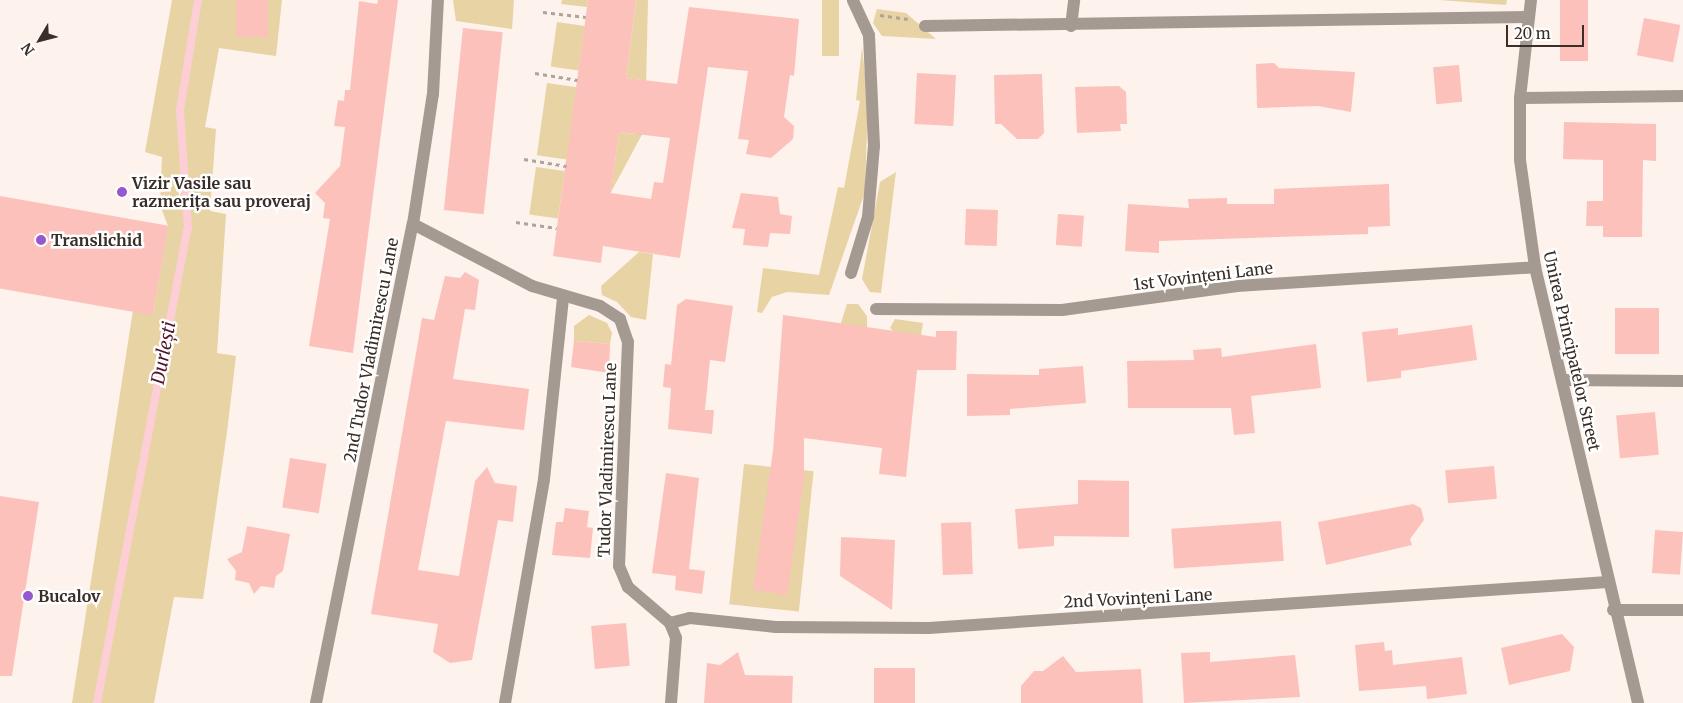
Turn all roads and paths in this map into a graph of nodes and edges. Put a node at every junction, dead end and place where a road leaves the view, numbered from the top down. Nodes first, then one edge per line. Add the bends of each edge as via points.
1 (438, 0) edge
2 (853, 0) edge
3 (1074, 0) edge
4 (1531, 0) edge
5 (543, 12) dead end
6 (860, 13) junction
7 (586, 17) dead end
8 (1528, 17) junction
9 (925, 26) joint
10 (1071, 26) junction
11 (535, 73) dead end
12 (577, 80) dead end
13 (1683, 96) edge
14 (1520, 98) junction
15 (524, 159) dead end
16 (566, 166) dead end
17 (516, 222) dead end
18 (412, 224) junction
19 (557, 228) dead end
20 (1535, 267) junction
21 (851, 273) dead end
22 (563, 298) junction
23 (876, 309) dead end
24 (1562, 380) junction
25 (1683, 381) edge
26 (1608, 582) junction
27 (1614, 610) junction
28 (1683, 610) edge
29 (670, 622) junction
30 (316, 703) edge
31 (505, 703) edge
32 (671, 703) edge
33 (1638, 703) edge

1 - 18 street, 2nd Tudor Vladimirescu Lane via 433,94
2 - 6 street
3 - 10 street
4 - 8 street, Unirea Principatelor Street
5 - 7 path
6 - 9 path via 899,16
6 - 21 street via 869,34 873,71 873,181
8 - 10 street
8 - 14 street, Unirea Principatelor Street
9 - 10 street
11 - 12 path
13 - 14 street
14 - 20 street, Unirea Principatelor Street via 1520,160
15 - 16 path
17 - 19 path
18 - 22 street, Tudor Vladimirescu Lane
18 - 30 street, 2nd Tudor Vladimirescu Lane
20 - 23 street, 1st Vovințeni Lane via 1237,286 1062,310
20 - 24 street, Unirea Principatelor Street
22 - 29 street, Tudor Vladimirescu Lane via 611,310 626,330 619,566 628,587
22 - 31 street via 543,488
24 - 25 street
24 - 26 street, Unirea Principatelor Street
26 - 27 street, Unirea Principatelor Street
26 - 29 street, 2nd Vovințeni Lane via 929,628 776,628 690,618
27 - 28 street
27 - 33 street, Unirea Principatelor Street
29 - 32 street via 676,638

